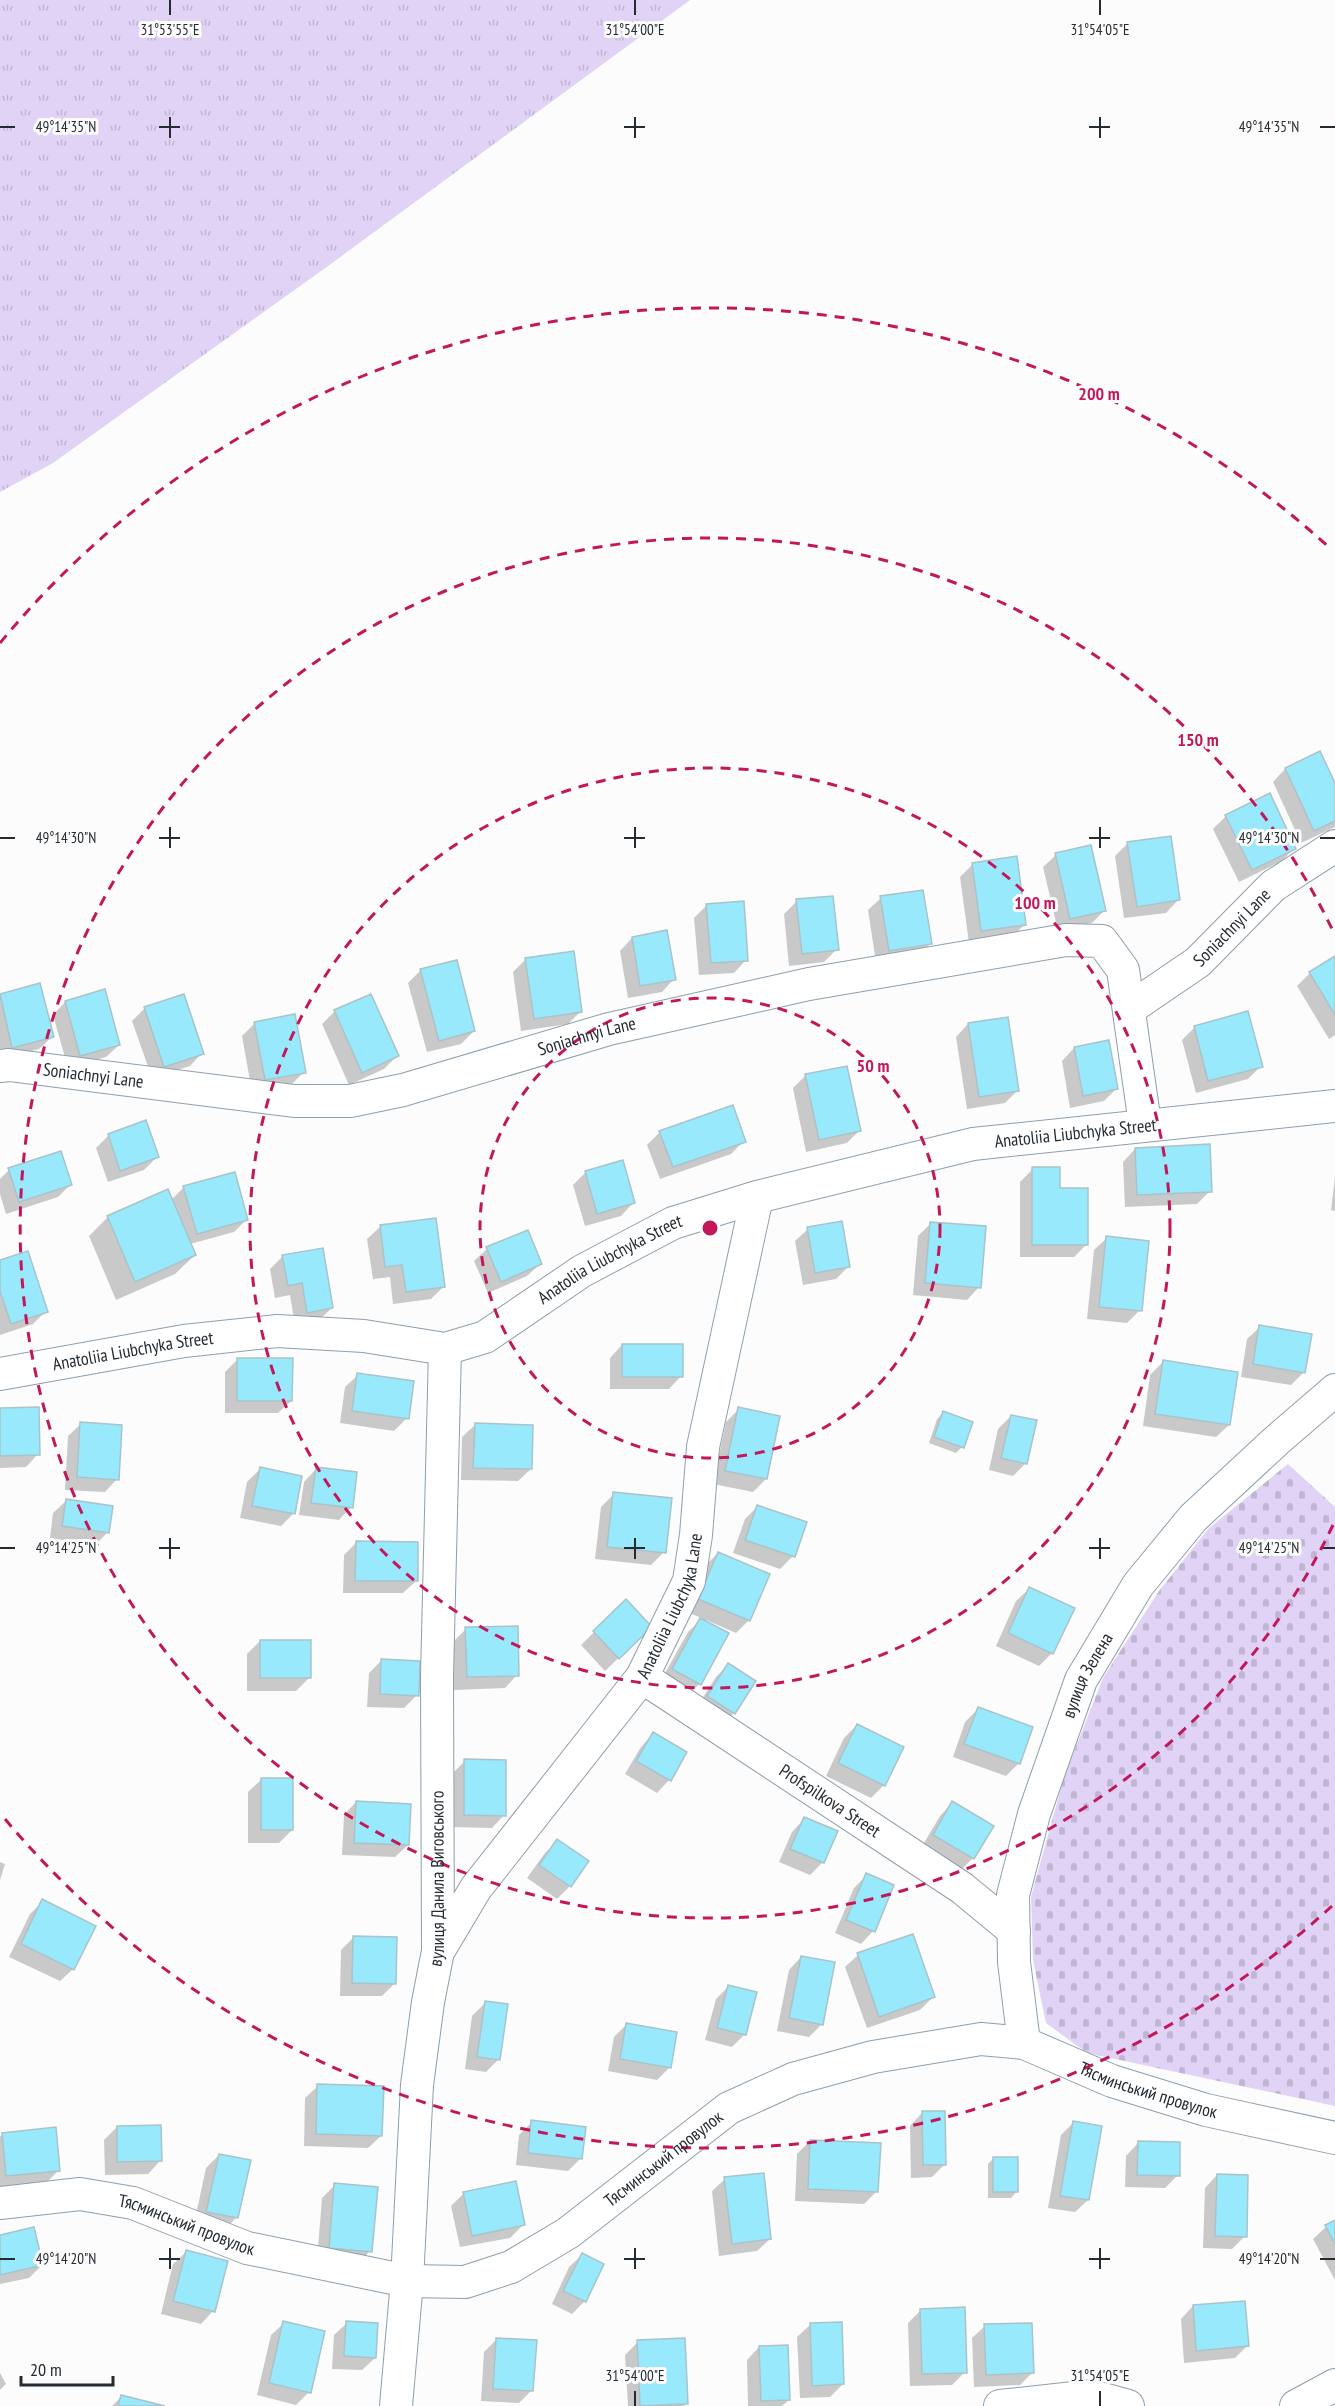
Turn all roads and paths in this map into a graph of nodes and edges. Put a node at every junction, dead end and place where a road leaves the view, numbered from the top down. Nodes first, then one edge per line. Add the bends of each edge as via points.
1 (1335, 846) edge
2 (1129, 1009) junction
3 (0, 1066) edge
4 (1335, 1106) edge
5 (1145, 1124) junction
6 (757, 1197) junction
7 (446, 1348) junction
8 (0, 1374) edge
9 (1335, 1390) edge
10 (642, 1677) junction
11 (1014, 1931) junction
12 (438, 1951) junction
13 (1024, 2043) junction
14 (1335, 2138) edge
15 (0, 2202) edge
16 (407, 2281) junction
17 (1335, 2385) edge
18 (396, 2406) edge
19 (1000, 2406) edge
20 (1128, 2406) edge
21 (1296, 2406) edge

1 - 2 street, Soniachnyi Lane via 1273,886 1198,962
2 - 3 street, Soniachnyi Lane via 1123,970 1102,941 1066,940 808,984 620,1027 403,1090 350,1101 294,1101
2 - 5 street, Soniachnyi Lane
4 - 5 street, Anatoliia Liubchyka Street
5 - 6 street, Anatoliia Liubchyka Street via 973,1144
6 - 7 street, Anatoliia Liubchyka Street via 673,1223 582,1271 485,1337
6 - 10 street, Anatoliia Liubchyka Lane via 703,1447 689,1581
7 - 8 street, Anatoliia Liubchyka Street via 364,1336 277,1331 184,1341
7 - 12 street, вулиця Данила Виговського via 437,1676
9 - 11 street, вулиця Зелена via 1193,1518 1138,1585 1081,1680 1034,1814 1013,1895
10 - 11 street, Profspilkova Street via 962,1888
10 - 12 street, Anatoliia Liubchyka Lane via 476,1888
11 - 13 street, вулиця Зелена
12 - 16 street, вулиця Данила Виговського via 417,2085
13 - 14 street, Тясминський провулок via 1112,2081 1206,2110
13 - 16 street, Тясминський провулок via 981,2039 873,2057 794,2079 729,2108 568,2232 512,2267 465,2282
15 - 16 street, Тясминський провулок via 80,2194 133,2203 247,2248
16 - 18 street, вулиця Данила Виговського
17 - 21 street
19 - 20 street via 1092,2396

